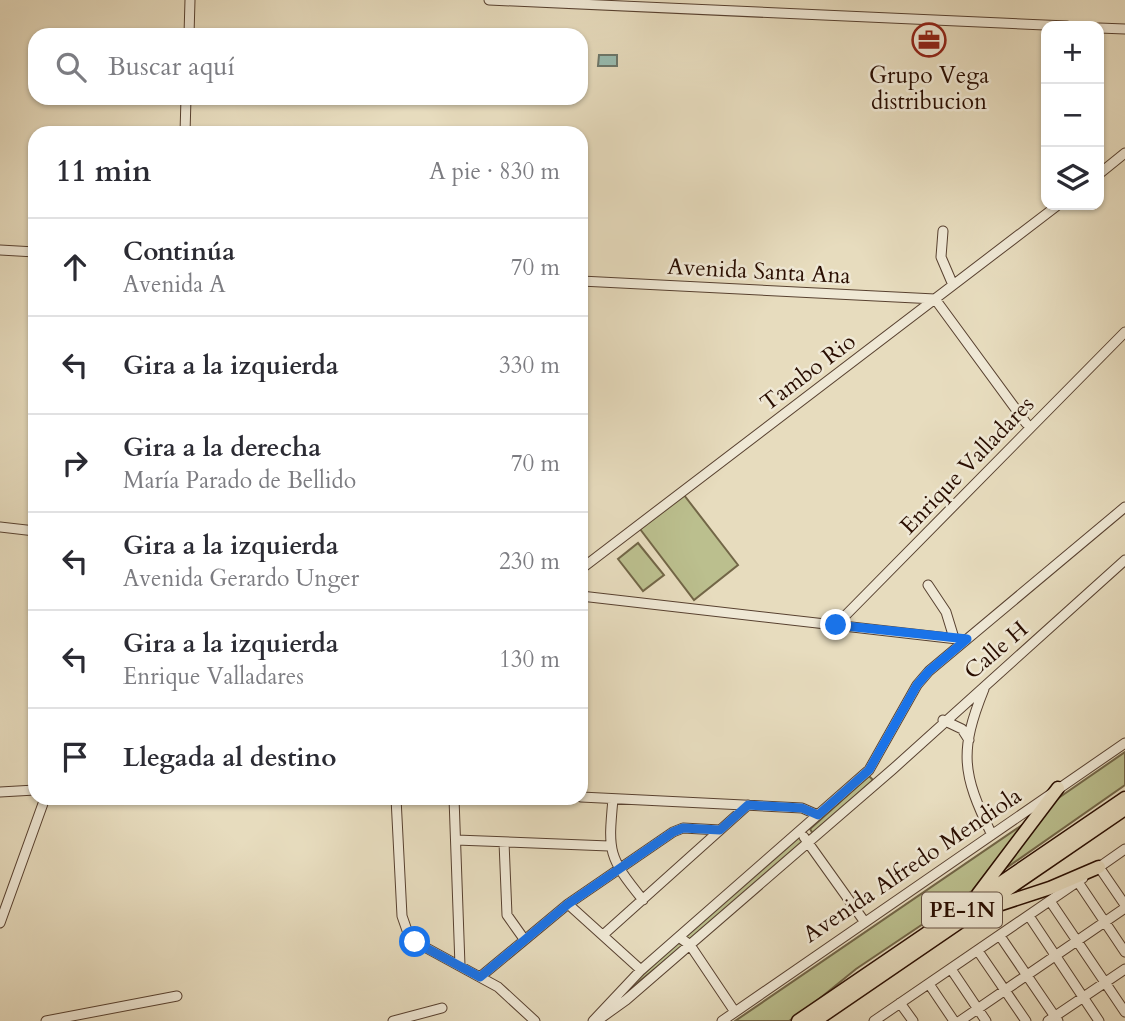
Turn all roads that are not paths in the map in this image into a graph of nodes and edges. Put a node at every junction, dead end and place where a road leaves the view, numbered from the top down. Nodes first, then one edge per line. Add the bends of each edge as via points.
1 (190, 0) edge
2 (489, 0) edge
3 (1041, 25) edge
4 (189, 28) edge
5 (1104, 28) edge
6 (1125, 29) edge
7 (186, 105) edge
8 (185, 126) edge
9 (1125, 153) edge
10 (1104, 170) edge
11 (1051, 210) edge
12 (943, 231) dead end
13 (0, 250) edge
14 (28, 252) edge
15 (588, 281) edge
16 (953, 285) junction
17 (935, 299) junction
18 (1125, 332) edge
19 (1026, 423) dead end
20 (1125, 507) edge
21 (0, 527) edge
22 (28, 530) edge
23 (1125, 560) edge
24 (588, 564) edge
25 (928, 585) dead end
26 (588, 597) edge
27 (836, 625) junction
28 (954, 638) junction
29 (967, 639) junction
30 (985, 687) junction
31 (943, 720) junction
32 (969, 740) junction
33 (1125, 743) edge
34 (880, 756) junction
35 (893, 769) junction
36 (869, 770) junction
37 (878, 781) junction
38 (1058, 788) junction
39 (28, 790) edge
40 (0, 792) edge
41 (588, 797) edge
42 (1125, 798) edge
43 (613, 799) junction
44 (42, 805) edge
45 (396, 805) edge
46 (454, 805) edge
47 (748, 805) junction
48 (1125, 809) edge
49 (818, 815) junction
50 (720, 830) junction
51 (800, 831) junction
52 (991, 833) junction
53 (456, 840) junction
54 (504, 842) junction
55 (808, 842) junction
56 (609, 846) junction
57 (1125, 849) edge
58 (1099, 867) junction
59 (619, 868) junction
60 (1078, 882) junction
61 (643, 900) junction
62 (1050, 901) junction
63 (568, 904) junction
64 (1125, 907) edge
65 (973, 909) junction
66 (1029, 916) junction
67 (864, 921) junction
68 (1105, 922) junction
69 (0, 923) edge
70 (603, 935) junction
71 (1000, 936) junction
72 (679, 937) junction
73 (524, 939) junction
74 (1077, 941) junction
75 (690, 945) junction
76 (978, 951) junction
77 (1125, 951) edge
78 (1055, 956) junction
79 (460, 966) junction
80 (1125, 968) edge
81 (951, 969) junction
82 (641, 970) junction
83 (1027, 975) junction
84 (480, 977) junction
85 (1105, 982) junction
86 (929, 984) junction
87 (1005, 990) junction
88 (177, 996) dead end
89 (1083, 997) junction
90 (900, 1003) junction
91 (978, 1009) junction
92 (735, 1012) junction
93 (1125, 1012) edge
94 (1053, 1019) edge
95 (878, 1020) edge
96 (46, 1021) edge
97 (393, 1021) edge
98 (443, 1021) edge
99 (535, 1021) edge
100 (595, 1021) edge
101 (722, 1021) edge
102 (798, 1021) edge
103 (815, 1021) edge
104 (913, 1021) edge
105 (954, 1021) edge
106 (960, 1021) edge
107 (986, 1021) edge
108 (1026, 1021) edge
109 (1099, 1021) edge

1 - 4 street
2 - 3 street
5 - 6 street
7 - 8 street
9 - 10 street
11 - 16 street, Tambo Rio
12 - 16 street via 941,257
13 - 14 street
15 - 17 street, Avenida Santa Ana
16 - 17 street, Tambo Rio
17 - 19 street
17 - 24 street, Tambo Rio
18 - 27 street, Enrique Valladares
20 - 29 street
21 - 22 street
23 - 30 street, Calle H
25 - 28 street via 946,612
26 - 27 street
27 - 28 street
28 - 29 street
29 - 34 street via 917,685
30 - 31 street, Calle H
30 - 32 street
31 - 32 street via 962,729
31 - 35 street, Calle H
32 - 52 street via 968,780
33 - 38 street, Avenida Alfredo Mendiola
34 - 35 street
34 - 36 street
35 - 37 street, Calle H
36 - 37 street
36 - 49 street
37 - 55 street, Calle H
38 - 52 street, Avenida Alfredo Mendiola
38 - 65 highway
39 - 40 street
41 - 43 street
42 - 65 highway, PE-1N
43 - 47 street
43 - 56 street
44 - 69 street
45 - 79 street via 402,916 410,939
46 - 53 street
47 - 49 street via 802,808
47 - 50 street
48 - 65 highway, PE-1N
49 - 51 street
50 - 59 street via 678,829
50 - 61 street
51 - 55 street
51 - 72 street
52 - 67 street, Avenida Alfredo Mendiola
53 - 54 street
53 - 79 street
54 - 56 street
54 - 73 street via 507,915
55 - 67 street
55 - 75 street, Calle H
56 - 59 street
57 - 58 street
58 - 60 street
58 - 64 street
58 - 65 highway via 1051,888
59 - 61 street
59 - 63 street
60 - 62 street
60 - 68 street
61 - 70 street
62 - 66 street
62 - 74 street
63 - 70 street
63 - 73 street
64 - 68 street
65 - 102 highway, PE-1N
65 - 103 highway, PE-1N
66 - 71 street
66 - 78 street
67 - 92 street, Avenida Alfredo Mendiola
68 - 74 street
68 - 77 street
70 - 82 street
71 - 76 street
71 - 83 street
72 - 75 street
72 - 82 street
73 - 84 street
74 - 78 street
74 - 85 street
75 - 92 street
75 - 100 street, Calle H
76 - 81 street
76 - 87 street
78 - 83 street
78 - 89 street
79 - 84 street
80 - 85 street
81 - 86 street
81 - 91 street
82 - 100 street
83 - 87 street
83 - 94 street
84 - 99 street
85 - 89 street
85 - 93 street
86 - 90 street
86 - 105 street
87 - 91 street
87 - 108 street
88 - 96 street
89 - 94 street
89 - 109 street
90 - 95 street
90 - 104 street
91 - 106 street
91 - 107 street
92 - 101 street, Avenida Alfredo Mendiola
97 - 98 street via 442,1007

